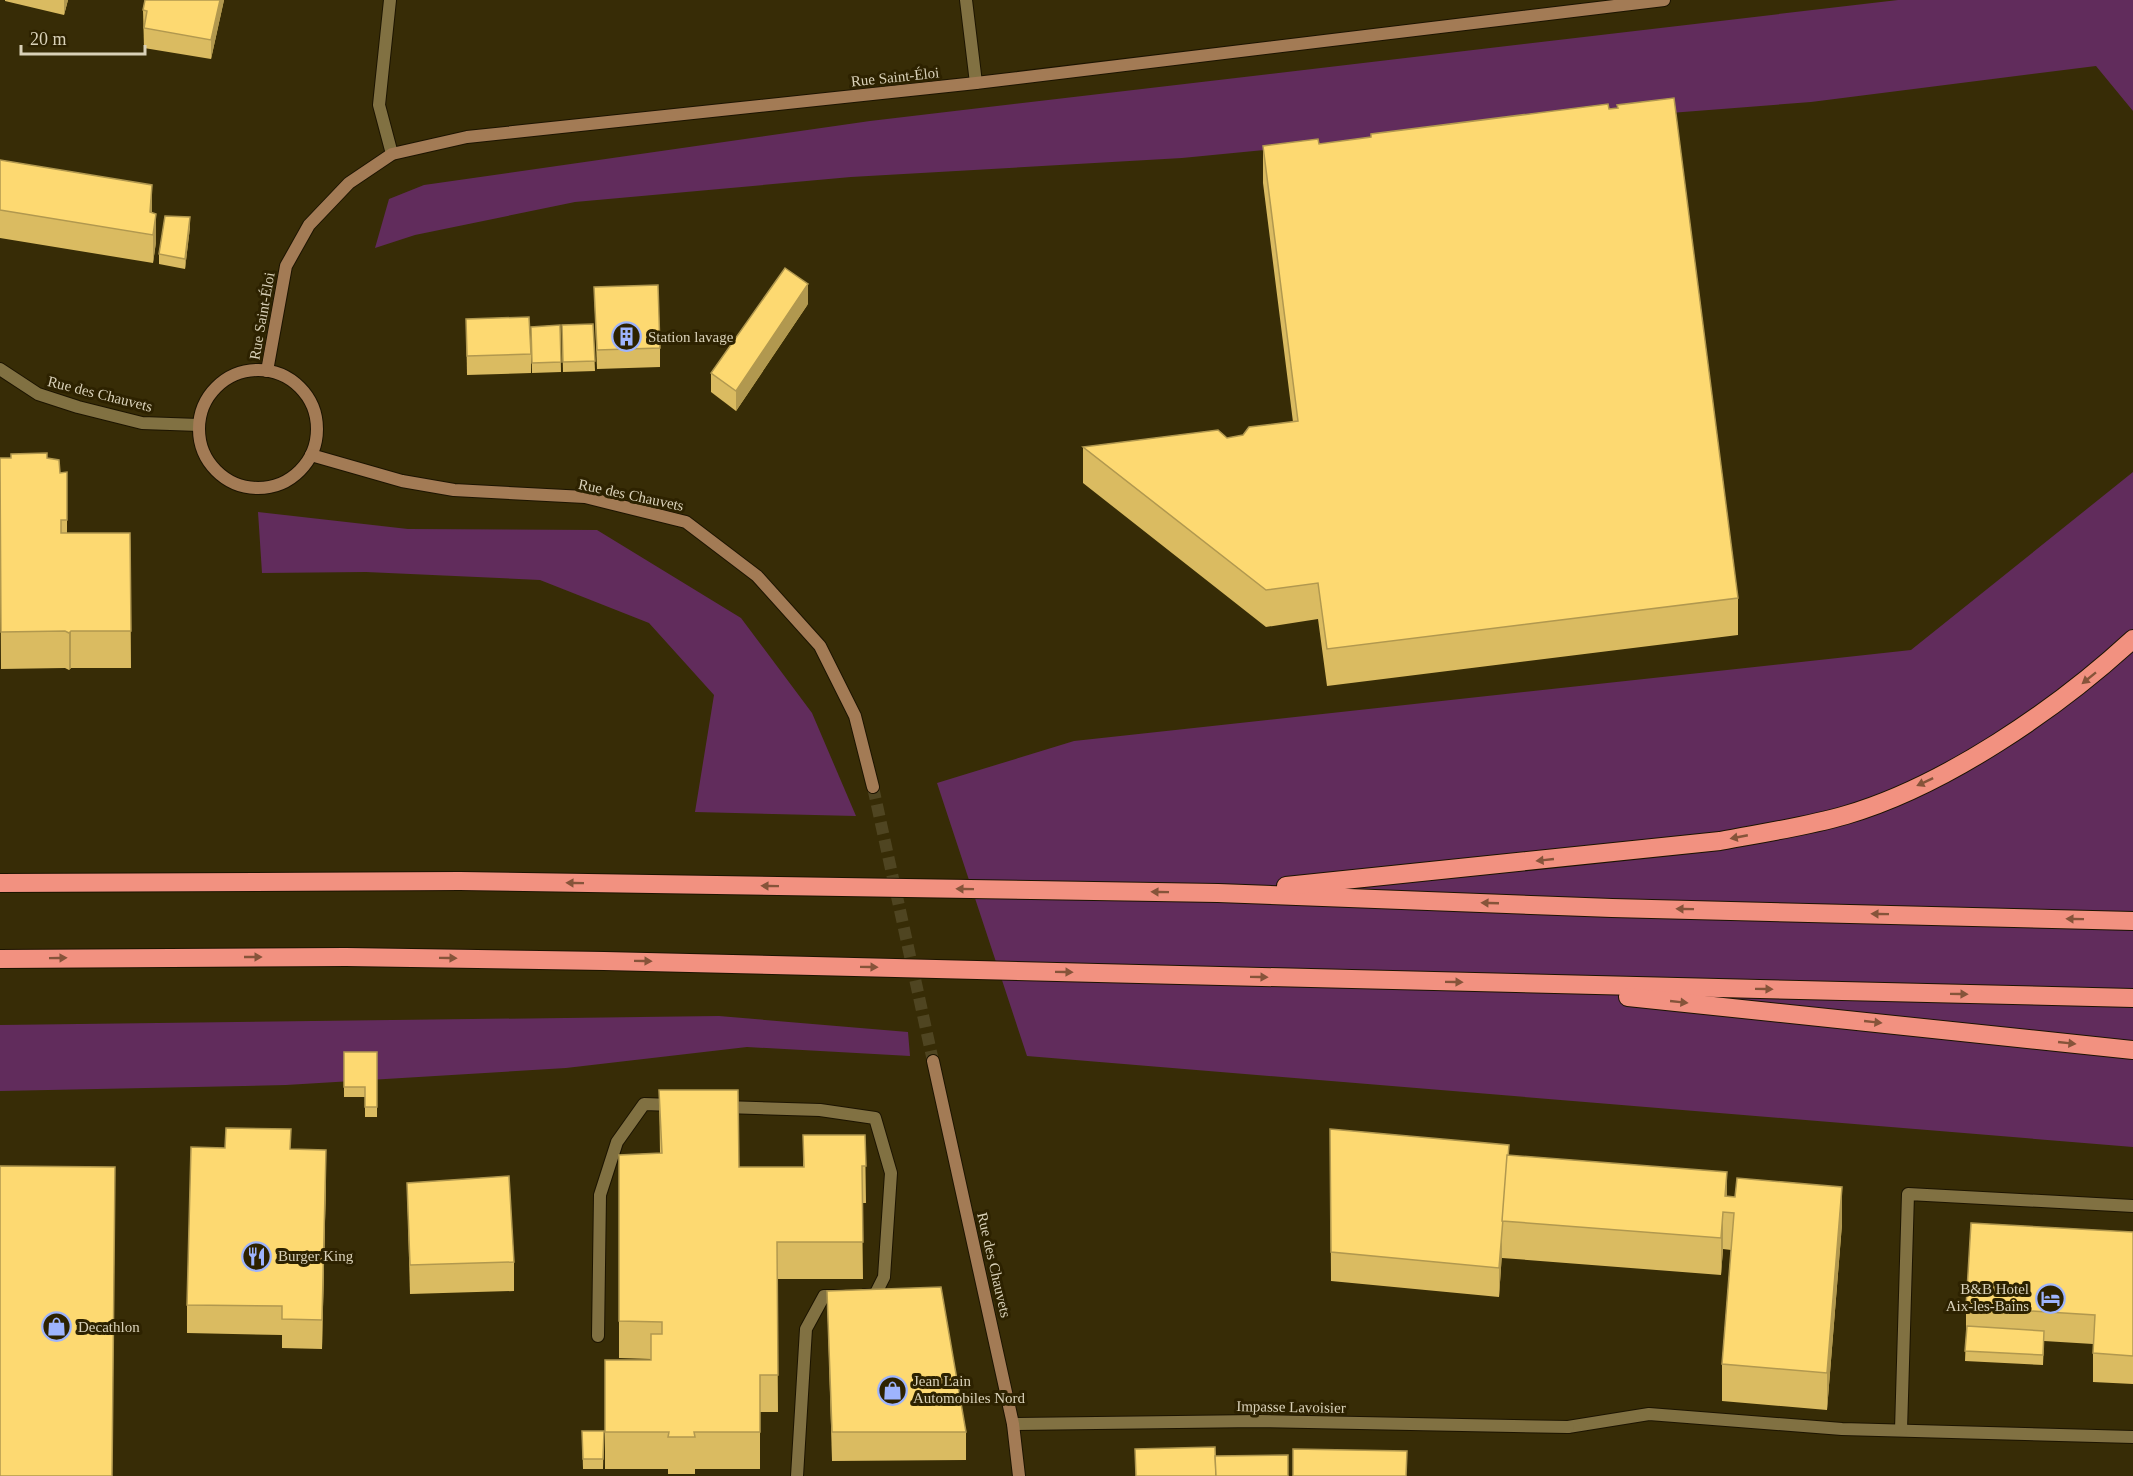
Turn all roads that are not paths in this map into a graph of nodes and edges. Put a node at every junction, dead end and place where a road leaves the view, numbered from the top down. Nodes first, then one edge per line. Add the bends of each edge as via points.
1 (390, 0) edge
2 (966, 0) edge
3 (1664, 0) edge
4 (976, 83) junction
5 (392, 154) junction
6 (0, 369) edge
7 (267, 370) junction
8 (199, 425) junction
9 (311, 455) junction
10 (2133, 639) edge
11 (873, 787) tunnel mouth
12 (0, 883) edge
13 (1218, 893) junction
14 (2133, 921) edge
15 (0, 959) edge
16 (1495, 983) junction
17 (2133, 998) edge
18 (2133, 1050) edge
19 (933, 1061) tunnel mouth
20 (691, 1106) edge
21 (714, 1106) edge
22 (2133, 1206) edge
23 (598, 1336) dead end
24 (1013, 1424) junction
25 (1901, 1430) junction
26 (2133, 1437) edge
27 (797, 1476) edge
28 (1019, 1476) edge

1 - 5 street via 378,105
2 - 4 street
3 - 4 main road, Rue Saint-Éloi
4 - 5 main road, Rue Saint-Éloi via 467,137
5 - 7 main road, Rue Saint-Éloi via 349,183 309,225 286,266
6 - 8 street, Rue des Chauvets via 38,394 78,407 142,423
7 - 8 main road via 235,374 221,382 202,409
7 - 9 main road via 300,387 310,402 316,419
8 - 9 main road via 206,456 222,475 243,486 259,488 290,479
9 - 11 main road, Rue des Chauvets via 402,481 454,490 585,497 686,522 756,576 820,646 855,716
10 -> 13 highway via 2075,689 1996,743 1948,771 1847,814 1720,841
13 -> 12 highway via 460,881
14 -> 13 highway
15 -> 16 highway via 569,960
16 -> 17 highway
16 -> 18 highway
19 - 24 main road, Rue des Chauvets
20 - 23 street via 644,1104 617,1142 600,1195
21 - 27 street via 820,1110 875,1118 891,1173 884,1277 875,1294 824,1296 806,1329
22 - 25 street via 1908,1194
24 - 25 street, Impasse Lavoisier via 1258,1421 1568,1427 1649,1414
24 - 28 main road, Rue des Chauvets
25 - 26 street, Impasse Lavoisier

